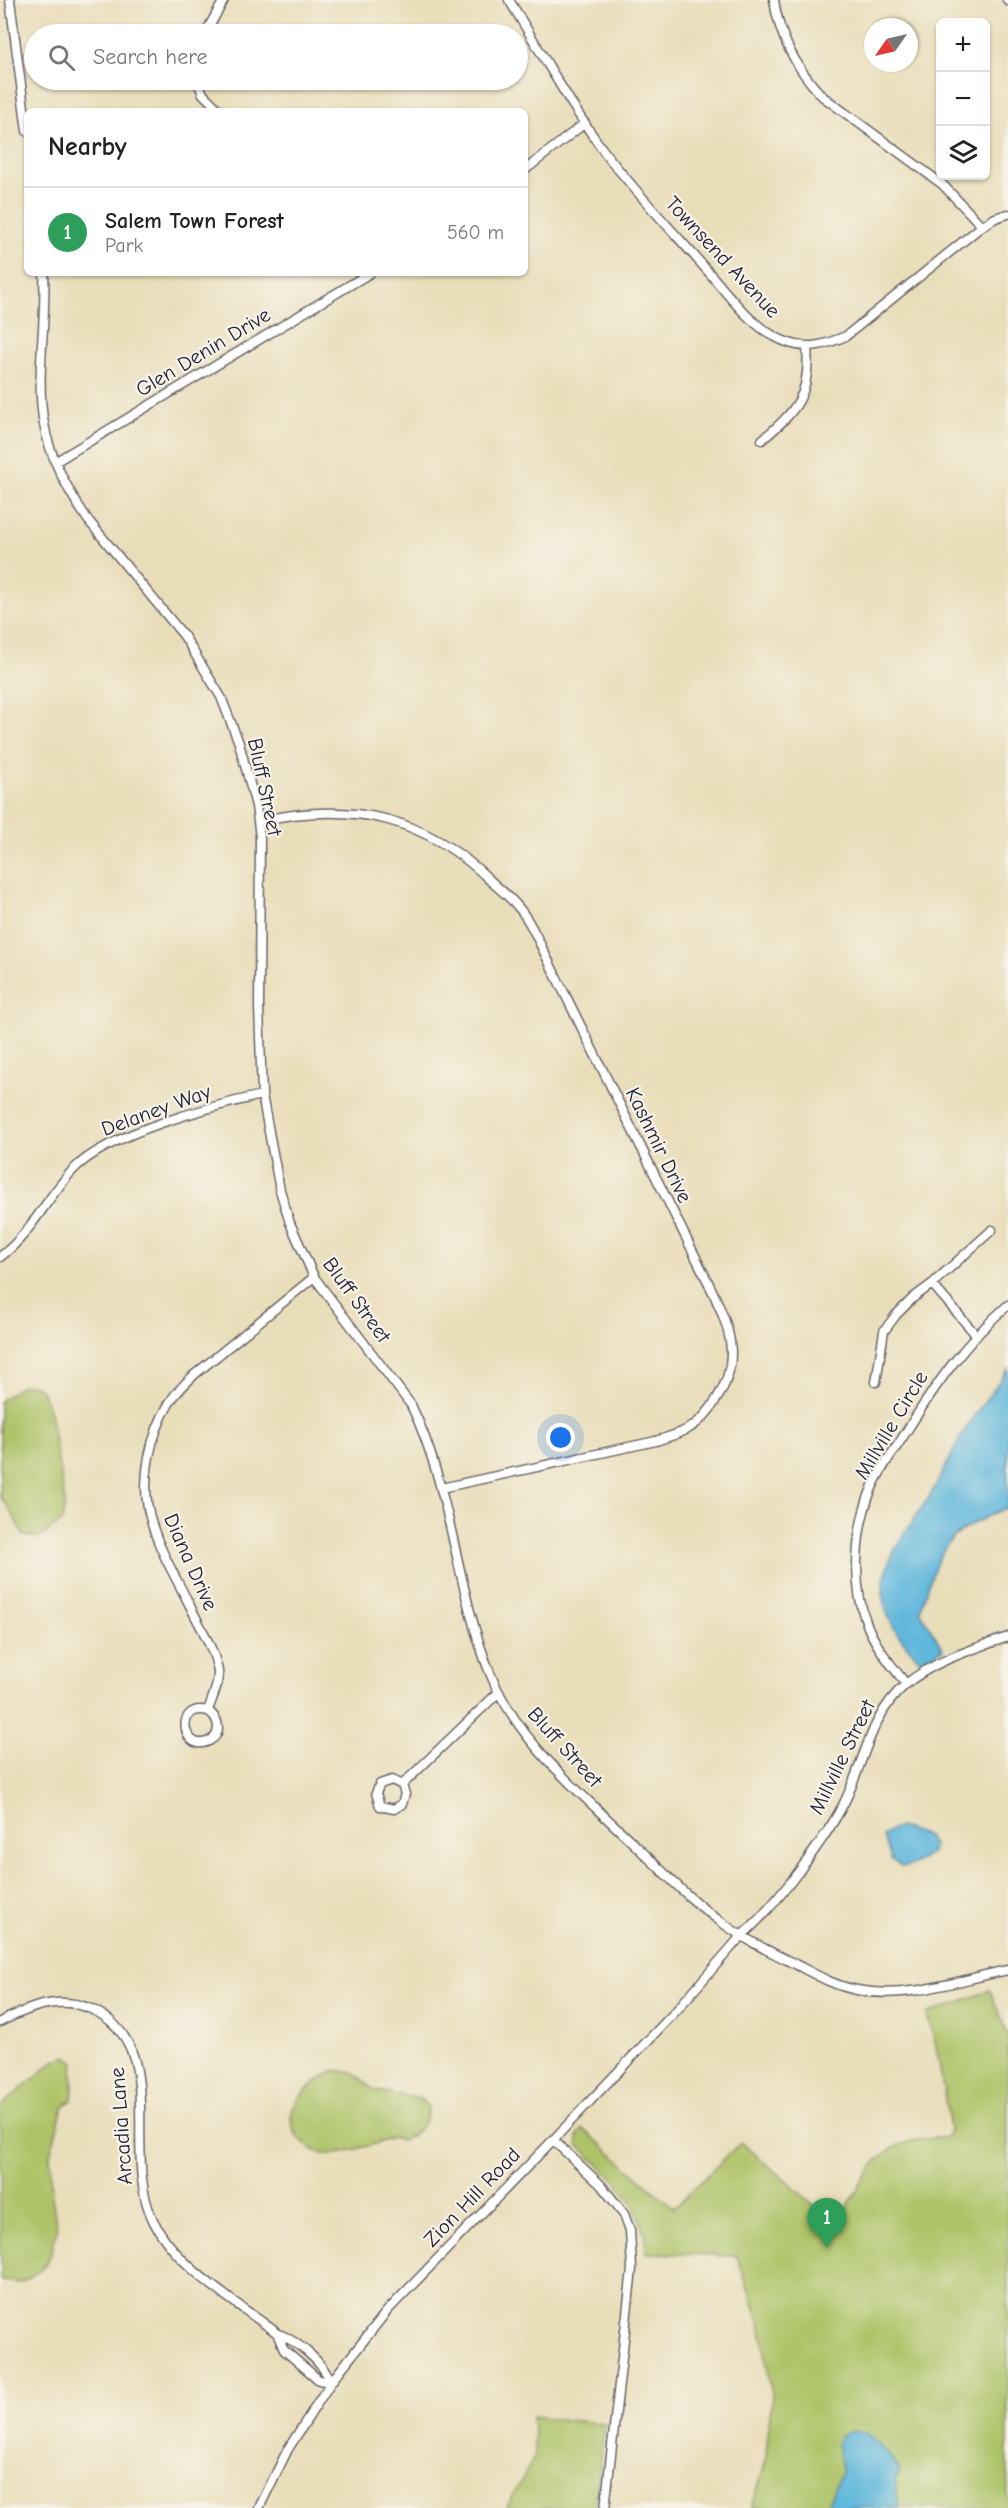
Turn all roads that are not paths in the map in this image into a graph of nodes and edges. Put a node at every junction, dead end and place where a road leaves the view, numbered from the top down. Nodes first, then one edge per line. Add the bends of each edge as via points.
1 (10, 0) edge
2 (224, 0) edge
3 (509, 0) edge
4 (774, 0) edge
5 (211, 24) edge
6 (524, 24) edge
7 (528, 31) edge
8 (201, 90) edge
9 (24, 108) edge
10 (216, 108) edge
11 (585, 123) junction
12 (528, 168) edge
13 (1008, 214) edge
14 (982, 226) junction
15 (44, 276) edge
16 (365, 276) edge
17 (807, 347) junction
18 (762, 440) dead end
19 (55, 462) junction
20 (258, 821) junction
21 (262, 1095) junction
22 (992, 1230) dead end
23 (0, 1257) edge
24 (314, 1277) junction
25 (932, 1284) junction
26 (1008, 1305) edge
27 (976, 1335) junction
28 (876, 1382) dead end
29 (441, 1488) junction
30 (1008, 1637) edge
31 (906, 1684) junction
32 (498, 1692) junction
33 (208, 1711) junction
34 (402, 1785) dead end
35 (742, 1935) junction
36 (1008, 1970) edge
37 (0, 2022) edge
38 (554, 2140) junction
39 (277, 2333) junction
40 (331, 2382) junction
41 (259, 2508) edge
42 (605, 2508) edge

1 - 9 street
2 - 5 street
3 - 6 street, Townsend Avenue
4 - 14 street via 783,37 806,79 822,96 942,184
7 - 11 street, Townsend Avenue
8 - 10 street
11 - 12 street
11 - 17 street, Townsend Avenue via 625,178 756,324 787,343
13 - 14 street, Townsend Avenue
14 - 17 street, Townsend Avenue via 846,336
15 - 19 street, Bluff Street via 42,410
16 - 19 street, Glen Denin Drive
17 - 18 street via 807,383 802,397 789,417
19 - 20 street, Bluff Street via 88,520 184,636 221,697 239,743
20 - 21 street, Bluff Street
20 - 29 street, Kashmir Drive via 339,812 385,818 418,829 440,839 477,867 520,909 724,1315 732,1362 726,1385 708,1414 689,1429 656,1441
21 - 23 street, Delaney Way via 133,1134 90,1155 63,1181 31,1228
21 - 24 street, Bluff Street via 280,1190
22 - 25 street
24 - 29 street, Bluff Street via 411,1405
24 - 33 street, Diana Drive via 177,1392 151,1446 146,1493 149,1516 218,1673
25 - 27 street
25 - 28 street via 913,1298 884,1331
26 - 27 street, Millville Circle
27 - 31 street, Millville Circle via 921,1406 883,1466 864,1510 858,1565 861,1604 879,1648
29 - 32 street, Bluff Street via 470,1615
30 - 31 street, Millville Street via 952,1658
31 - 35 street, Millville Street via 882,1712 843,1804 796,1872
32 - 34 street
32 - 35 street, Bluff Street via 521,1728 575,1786 689,1896
33 - 33 street via 198,1710 186,1721 186,1731 197,1742 213,1739 218,1729 217,1718
35 - 36 street, Bluff Street via 821,1978 855,1990 892,1994 940,1988
35 - 38 street, Zion Hill Road
37 - 39 street, Arcadia Lane via 34,2006 62,2003 96,2012 121,2031 137,2060 140,2176 153,2221 187,2264
38 - 40 street, Zion Hill Road via 398,2299
38 - 42 street via 617,2202 630,2230 632,2269
39 - 40 street, Arcadia Lane via 292,2340 327,2371
39 - 40 street, Arcadia Lane via 284,2350 319,2380
40 - 41 street, Zion Hill Road via 288,2449

